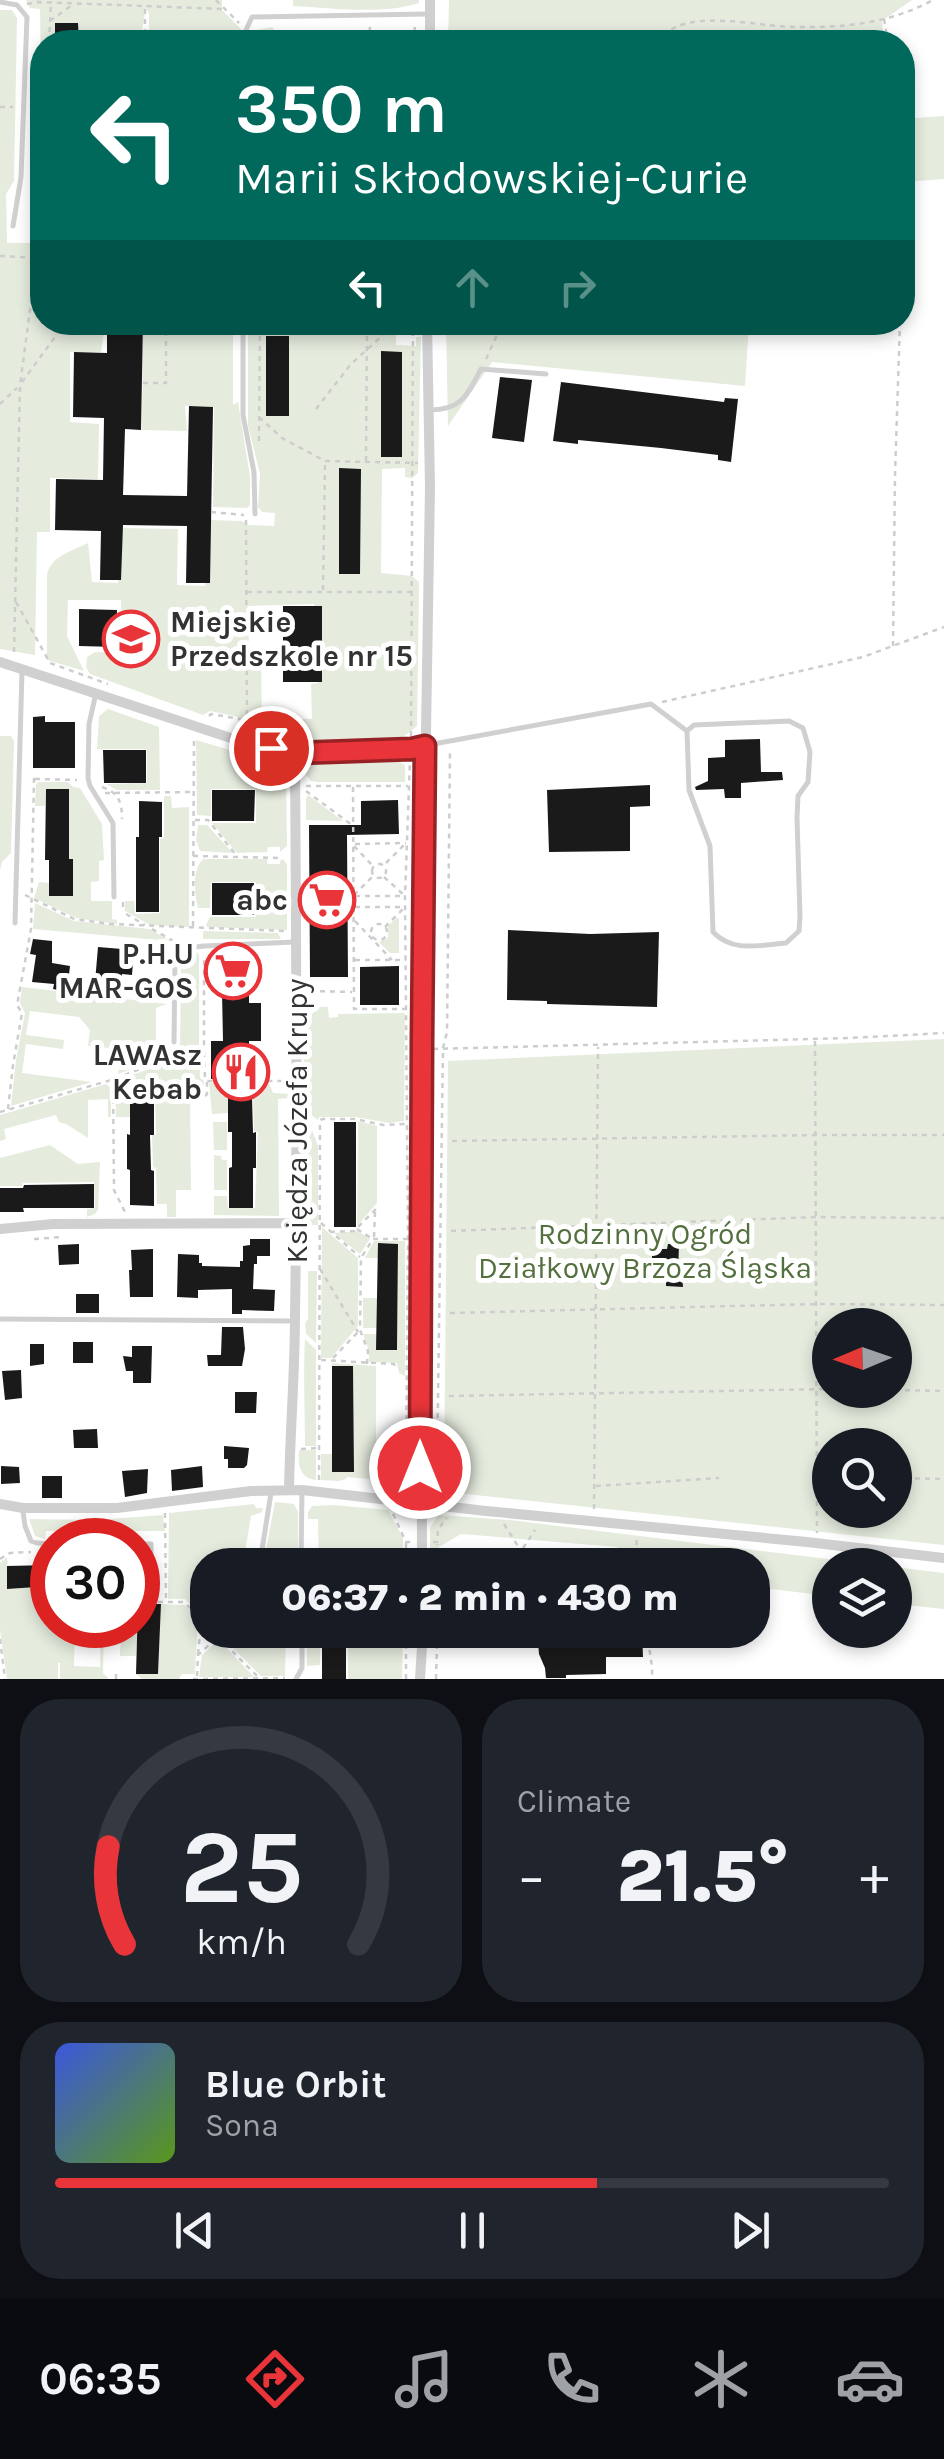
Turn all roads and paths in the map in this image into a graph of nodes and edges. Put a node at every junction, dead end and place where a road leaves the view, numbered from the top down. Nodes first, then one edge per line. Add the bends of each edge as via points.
1 (203, 0) edge
2 (216, 0) edge
3 (430, 0) edge
4 (933, 0) edge
5 (38, 1) edge
6 (0, 2) edge
7 (51, 3) junction
8 (73, 4) junction
9 (17, 5) junction
10 (145, 7) junction
11 (203, 9) junction
12 (225, 9) junction
13 (430, 14) junction
14 (370, 15) junction
15 (884, 20) junction
16 (49, 22) junction
17 (49, 30) edge
18 (145, 30) edge
19 (246, 30) joint
20 (370, 30) edge
21 (430, 30) edge
22 (671, 30) edge
23 (886, 30) edge
24 (0, 107) edge
25 (12, 107) dead end
26 (13, 226) dead end
27 (0, 256) edge
28 (30, 258) edge
29 (30, 322) edge
30 (57, 335) edge
31 (166, 335) edge
32 (243, 335) edge
33 (260, 335) edge
34 (366, 335) edge
35 (383, 335) edge
36 (414, 335) edge
37 (427, 335) edge
38 (496, 335) edge
39 (900, 335) edge
40 (366, 350) junction
41 (481, 369) junction
42 (546, 374) dead end
43 (143, 383) dead end
44 (20, 385) junction
45 (0, 404) edge
46 (316, 408) dead end
47 (427, 410) junction
48 (259, 417) junction
49 (259, 444) dead end
50 (325, 461) junction
51 (366, 462) junction
52 (412, 462) junction
53 (430, 463) junction
54 (211, 512) dead end
55 (245, 514) junction
56 (255, 514) joint
57 (245, 592) junction
58 (323, 592) junction
59 (412, 592) junction
60 (15, 600) junction
61 (944, 627) edge
62 (893, 646) junction
63 (14, 656) dead end
64 (0, 662) edge
65 (22, 668) junction
66 (123, 689) dead end
67 (96, 694) junction
68 (651, 704) junction
69 (204, 719) dead end
70 (246, 720) junction
71 (688, 732) junction
72 (194, 738) dead end
73 (450, 742) junction
74 (246, 743) junction
75 (425, 746) junction
76 (412, 749) junction
77 (296, 753) junction
78 (18, 779) junction
79 (410, 786) junction
80 (353, 787) junction
81 (193, 792) junction
82 (94, 793) junction
83 (193, 820) junction
84 (353, 826) junction
85 (406, 843) junction
86 (353, 844) junction
87 (193, 856) junction
88 (237, 856) junction
89 (290, 858) dead end
90 (384, 865) junction
91 (373, 866) junction
92 (373, 876) junction
93 (384, 876) junction
94 (354, 896) junction
95 (405, 896) junction
96 (114, 897) dead end
97 (32, 898) junction
98 (405, 907) junction
99 (354, 908) junction
100 (122, 911) dead end
101 (354, 920) junction
102 (15, 923) dead end
103 (148, 927) junction
104 (385, 927) junction
105 (193, 928) junction
106 (289, 931) dead end
107 (372, 938) junction
108 (298, 942) junction
109 (186, 947) junction
110 (354, 960) junction
111 (392, 960) junction
112 (406, 960) junction
113 (297, 991) junction
114 (354, 992) junction
115 (406, 1010) junction
116 (944, 1033) edge
117 (816, 1038) junction
118 (174, 1042) dead end
119 (598, 1044) junction
120 (443, 1048) junction
121 (422, 1049) junction
122 (204, 1052) dead end
123 (207, 1081) junction
124 (290, 1086) dead end
125 (204, 1096) dead end
126 (8, 1109) junction
127 (0, 1112) edge
128 (408, 1124) junction
129 (816, 1134) junction
130 (944, 1135) edge
131 (597, 1139) junction
132 (452, 1141) dead end
133 (127, 1218) dead end
134 (816, 1218) junction
135 (944, 1218) edge
136 (296, 1223) junction
137 (596, 1224) junction
138 (320, 1225) junction
139 (312, 1228) dead end
140 (357, 1228) junction
141 (0, 1229) edge
142 (451, 1231) dead end
143 (330, 1232) junction
144 (59, 1237) dead end
145 (373, 1239) junction
146 (408, 1239) junction
147 (20, 1240) dead end
148 (361, 1258) junction
149 (320, 1267) junction
150 (816, 1304) junction
151 (944, 1304) edge
152 (596, 1308) junction
153 (816, 1308) edge
154 (450, 1313) dead end
155 (0, 1319) edge
156 (296, 1321) junction
157 (359, 1331) junction
158 (319, 1360) junction
159 (331, 1360) junction
160 (367, 1364) junction
161 (396, 1366) dead end
162 (812, 1389) edge
163 (912, 1390) edge
164 (944, 1390) edge
165 (595, 1393) junction
166 (448, 1396) dead end
167 (297, 1448) dead end
168 (318, 1448) junction
169 (719, 1478) dead end
170 (912, 1478) edge
171 (944, 1479) edge
172 (318, 1482) dead end
173 (389, 1483) dead end
174 (595, 1486) junction
175 (271, 1490) junction
176 (289, 1490) junction
177 (302, 1490) junction
178 (460, 1495) dead end
179 (421, 1503) junction
180 (0, 1504) edge
181 (23, 1508) junction
182 (390, 1508) dead end
183 (594, 1510) dead end
184 (165, 1511) dead end
185 (459, 1516) dead end
186 (544, 1516) junction
187 (500, 1518) dead end
188 (638, 1525) junction
189 (817, 1528) edge
190 (817, 1534) dead end
191 (30, 1538) edge
192 (406, 1542) junction
193 (413, 1542) dead end
194 (262, 1548) edge
195 (301, 1548) edge
196 (406, 1548) edge
197 (422, 1548) edge
198 (435, 1548) edge
199 (520, 1548) edge
200 (522, 1548) edge
201 (636, 1548) edge
202 (30, 1552) edge
203 (944, 1558) edge
204 (0, 1559) edge
205 (160, 1602) edge
206 (166, 1602) junction
207 (190, 1608) edge
208 (0, 1639) edge
209 (199, 1648) edge
210 (206, 1648) edge
211 (229, 1648) edge
212 (302, 1648) edge
213 (406, 1648) edge
214 (422, 1648) edge
215 (437, 1648) edge
216 (648, 1648) edge
217 (198, 1655) junction
218 (259, 1678) edge
219 (285, 1678) edge
220 (4, 1679) edge
221 (196, 1679) edge
222 (296, 1679) edge
223 (406, 1679) edge
224 (420, 1679) edge
225 (436, 1679) edge
226 (652, 1679) edge

1 - 11 path
2 - 12 path
3 - 13 street
4 - 15 path
5 - 7 path
5 - 9 path
6 - 9 lane
7 - 8 path
7 - 16 path
8 - 10 path
8 - 16 path
9 - 26 lane via 27,17
10 - 11 path
10 - 18 path
11 - 12 path
12 - 19 path
13 - 14 lane
13 - 21 street
14 - 19 lane via 252,17
14 - 20 path
15 - 22 path via 798,28 706,22
15 - 23 path
16 - 17 path
24 - 25 path
27 - 28 path
29 - 44 path
30 - 44 path
31 - 43 path via 166,383
32 - 56 lane via 243,415
33 - 48 path
34 - 40 path
35 - 40 path
36 - 52 path
37 - 47 street
38 - 41 path
39 - 62 path
40 - 46 path
40 - 51 path
41 - 42 lane
41 - 47 lane via 454,407
44 - 45 path
44 - 60 path
47 - 53 street
48 - 49 path
48 - 50 path
50 - 51 path
50 - 58 path
51 - 52 path
52 - 53 path
52 - 59 path
53 - 75 street
54 - 55 path
55 - 56 path
55 - 57 path
57 - 58 path
57 - 70 path
58 - 59 path
59 - 76 path
60 - 63 path
60 - 66 path via 50,663
61 - 62 path
62 - 68 path
64 - 65 street
65 - 67 street
65 - 78 lane
67 - 74 street
67 - 82 lane via 89,724
68 - 71 lane
68 - 73 lane
69 - 70 path via 211,714
70 - 74 path
71 - 71 lane via 689,790 710,846 713,932 736,946 786,943 799,931 798,796 808,782 810,752 803,728 789,721 694,725
72 - 81 path
73 - 75 lane
73 - 120 path
74 - 77 street
75 - 76 street
75 - 121 street
76 - 77 street
76 - 79 path
77 - 108 street, Księdza Józefa Krupy
78 - 97 path via 34,779
78 - 102 lane
79 - 80 path
79 - 85 path
80 - 84 path
80 - 84 path via 300,786
81 - 82 path
81 - 83 path
82 - 96 lane via 112,823
83 - 87 path
83 - 88 path via 208,820
84 - 86 path
85 - 86 path
85 - 90 path
85 - 95 path
86 - 91 path
86 - 94 path
87 - 88 path
87 - 105 path
88 - 89 path
90 - 91 path
90 - 93 path
91 - 92 path
92 - 93 path
92 - 94 path
93 - 95 path
94 - 95 path
94 - 99 path
95 - 98 path
97 - 103 path via 74,919
97 - 126 path
98 - 99 path
98 - 104 path
98 - 112 path
99 - 101 path
100 - 103 path
101 - 107 path
101 - 110 path
103 - 105 path
103 - 109 path
104 - 107 path via 374,926
104 - 107 path via 384,938
105 - 106 path
107 - 111 path
108 - 109 lane
108 - 113 street, Księdza Józefa Krupy
109 - 118 lane via 175,958
110 - 111 path
110 - 114 path
111 - 112 path
112 - 115 path
113 - 114 path
113 - 136 street, Księdza Józefa Krupy
114 - 115 path via 354,1009
115 - 128 path
116 - 117 path
117 - 119 path
117 - 129 path
119 - 120 path
119 - 131 path
120 - 121 path
120 - 178 path via 434,1468 440,1485
121 - 179 street
122 - 123 path
123 - 124 path
123 - 125 path
126 - 127 path
126 - 133 path via 110,1080 114,1190
128 - 138 path via 320,1120
128 - 146 path
129 - 130 path
129 - 131 path
129 - 134 path
131 - 132 path
131 - 137 path
134 - 135 path
134 - 137 path
134 - 150 path
136 - 141 street
136 - 156 street, Księdza Józefa Krupy
137 - 142 path
137 - 152 path
138 - 139 path
138 - 143 path
138 - 149 path
140 - 143 path
140 - 145 path
140 - 145 path via 376,1209
143 - 148 path
144 - 147 path
145 - 146 path
145 - 148 path
146 - 173 path via 406,1467 401,1480
148 - 157 path
149 - 157 path
149 - 158 path
150 - 151 path
150 - 152 path
150 - 153 path
152 - 154 path
152 - 165 path
155 - 156 lane
156 - 176 street, Księdza Józefa Krupy
157 - 159 path
157 - 160 path
158 - 159 path
158 - 168 path
159 - 160 path
160 - 161 path
162 - 165 path
163 - 164 path
165 - 166 path
165 - 174 path
167 - 168 path
168 - 172 path
169 - 174 path
170 - 171 path
174 - 183 path
175 - 176 street
175 - 181 street via 117,1508
175 - 194 lane
176 - 177 street
177 - 179 street
177 - 195 lane
179 - 186 street
179 - 197 street
180 - 181 street
181 - 191 lane
182 - 192 path
184 - 206 path
185 - 198 path via 446,1518
186 - 188 street
186 - 200 path
187 - 199 path
188 - 201 path
188 - 203 street
189 - 190 path
192 - 193 path
192 - 196 path
202 - 204 path
205 - 206 path
206 - 207 path
208 - 220 path
209 - 217 path
210 - 217 path
211 - 218 path
212 - 222 lane
213 - 223 path
214 - 224 street
215 - 225 path
216 - 226 path
217 - 221 path
218 - 219 path
218 - 221 path

